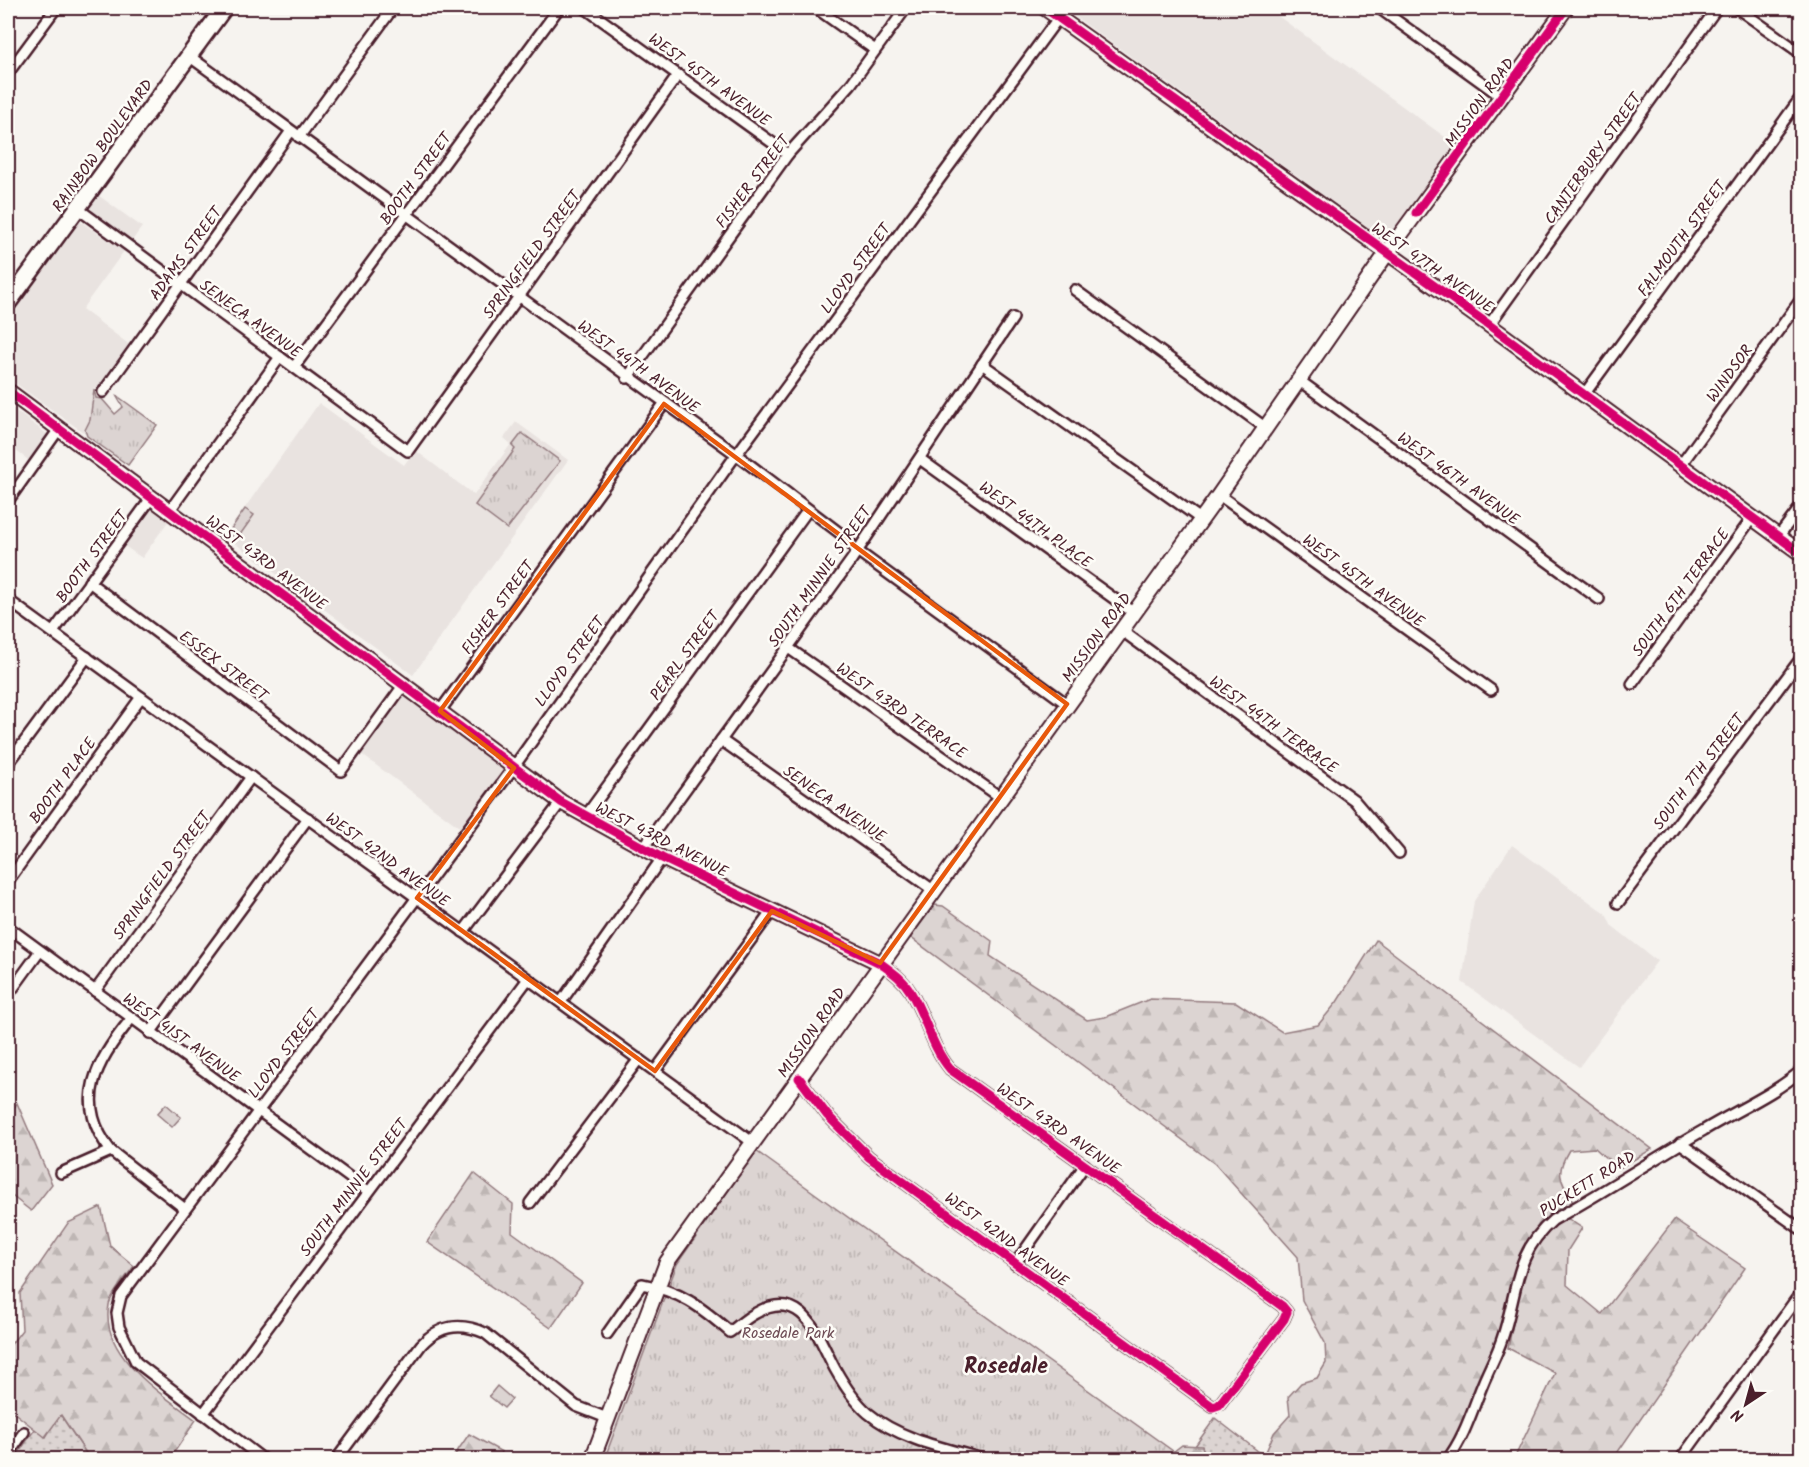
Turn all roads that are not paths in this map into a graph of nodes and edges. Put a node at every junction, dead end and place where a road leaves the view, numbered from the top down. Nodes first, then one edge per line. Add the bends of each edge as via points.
1 (56, 8) edge
2 (224, 8) edge
3 (393, 8) edge
4 (559, 8) edge
5 (585, 8) edge
6 (816, 8) edge
7 (906, 8) edge
8 (1046, 8) edge
9 (1378, 8) edge
10 (1566, 8) edge
11 (1717, 8) edge
12 (1737, 8) edge
13 (1059, 17) junction
14 (875, 50) junction
15 (1802, 54) edge
16 (189, 56) junction
17 (8, 73) edge
18 (678, 75) junction
19 (1802, 96) edge
20 (1502, 97) junction
21 (295, 134) junction
22 (788, 154) junction
23 (77, 208) junction
24 (406, 215) junction
25 (1387, 253) junction
26 (180, 285) junction
27 (1075, 290) dead end
28 (520, 296) junction
29 (1802, 298) edge
30 (8, 303) edge
31 (1013, 318) dead end
32 (1489, 325) junction
33 (280, 357) junction
34 (982, 364) junction
35 (294, 367) junction
36 (627, 378) junction
37 (1300, 381) junction
38 (8, 391) edge
39 (103, 392) dead end
40 (1583, 396) junction
41 (664, 404) junction
42 (1266, 428) junction
43 (59, 429) junction
44 (408, 451) joint
45 (736, 455) junction
46 (920, 459) junction
47 (1680, 466) junction
48 (1219, 495) junction
49 (152, 497) junction
50 (8, 501) edge
51 (1802, 505) edge
52 (170, 510) junction
53 (808, 510) junction
54 (1752, 518) junction
55 (1202, 520) junction
56 (1778, 537) junction
57 (856, 550) junction
58 (1802, 554) edge
59 (89, 582) junction
60 (1599, 599) dead end
61 (8, 600) edge
62 (1134, 613) junction
63 (1121, 630) junction
64 (53, 632) junction
65 (787, 647) junction
66 (87, 657) junction
67 (1802, 657) edge
68 (405, 683) junction
69 (1632, 684) dead end
70 (1491, 690) dead end
71 (141, 697) junction
72 (1067, 704) junction
73 (440, 711) junction
74 (721, 740) junction
75 (8, 764) edge
76 (514, 768) junction
77 (251, 777) junction
78 (1000, 797) junction
79 (561, 802) junction
80 (585, 817) junction
81 (308, 818) junction
82 (643, 848) junction
83 (1399, 853) dead end
84 (662, 858) junction
85 (8, 880) edge
86 (933, 890) junction
87 (417, 898) junction
88 (1618, 903) dead end
89 (772, 911) junction
90 (8, 927) edge
91 (463, 932) junction
92 (40, 951) junction
93 (880, 963) junction
94 (528, 979) junction
95 (95, 991) junction
96 (8, 995) edge
97 (561, 1002) junction
98 (131, 1019) junction
99 (150, 1032) junction
100 (639, 1059) junction
101 (1802, 1070) edge
102 (655, 1071) junction
103 (799, 1078) junction
104 (258, 1111) junction
105 (752, 1142) junction
106 (1680, 1143) junction
107 (111, 1151) junction
108 (1085, 1165) junction
109 (62, 1173) dead end
110 (368, 1191) junction
111 (530, 1203) dead end
112 (185, 1209) junction
113 (1802, 1230) edge
114 (1015, 1264) junction
115 (655, 1288) junction
116 (1802, 1291) edge
117 (607, 1334) dead end
118 (1213, 1407) joint
119 (203, 1414) junction
120 (607, 1418) junction
121 (24, 1432) dead end
122 (8, 1455) edge
123 (264, 1460) edge
124 (336, 1460) edge
125 (592, 1460) edge
126 (987, 1460) edge
127 (1447, 1460) edge
128 (1680, 1460) edge

1 - 17 street
2 - 16 main road, RAINBOW BOULEVARD
3 - 21 street, ADAMS STREET
4 - 24 street, BOOTH STREET
5 - 18 street, WEST 45TH AVENUE
6 - 14 street
7 - 14 street, FISHER STREET
8 - 13 street, WEST 47TH AVENUE
9 - 20 street
10 - 20 street, MISSION ROAD
11 - 32 street, CANTERBURY STREET
12 - 15 street
13 - 25 street, WEST 47TH AVENUE
13 - 45 street, LLOYD STREET
14 - 22 street, FISHER STREET via 851,84
16 - 21 street, WEST 44TH AVENUE
16 - 23 main road, RAINBOW BOULEVARD
18 - 22 street, WEST 45TH AVENUE
18 - 28 street, SPRINGFIELD STREET
19 - 40 street, FALMOUTH STREET
20 - 25 street, MISSION ROAD
21 - 24 street, WEST 44TH AVENUE
21 - 26 street, ADAMS STREET
22 - 36 street, FISHER STREET
23 - 26 street, SENECA AVENUE
23 - 30 main road, RAINBOW BOULEVARD
24 - 28 street, WEST 44TH AVENUE
24 - 35 street, BOOTH STREET
25 - 32 street, WEST 47TH AVENUE
25 - 37 street, MISSION ROAD
26 - 33 street, SENECA AVENUE
26 - 39 street, ADAMS STREET
27 - 42 street
28 - 36 street, WEST 44TH AVENUE
28 - 44 street, SPRINGFIELD STREET
29 - 47 street, WINDSOR
31 - 34 street, SOUTH MINNIE STREET
32 - 40 street, WEST 47TH AVENUE
33 - 35 street, SENECA AVENUE
33 - 52 street
34 - 46 street, SOUTH MINNIE STREET
34 - 55 street
35 - 44 street, SENECA AVENUE
36 - 41 street, WEST 44TH AVENUE
37 - 42 street, MISSION ROAD
37 - 60 street, WEST 46TH AVENUE
38 - 43 street, WEST 43RD AVENUE
40 - 47 street, WEST 47TH AVENUE
41 - 45 street, WEST 44TH AVENUE
41 - 73 street, FISHER STREET
42 - 48 street, MISSION ROAD
43 - 49 street, WEST 43RD AVENUE
43 - 50 street
45 - 53 street, WEST 44TH AVENUE
45 - 76 street, LLOYD STREET
46 - 57 street, SOUTH MINNIE STREET
46 - 62 street, WEST 44TH PLACE
47 - 54 street, WEST 47TH AVENUE
48 - 55 street, MISSION ROAD
48 - 70 street, WEST 45TH AVENUE
49 - 52 street, WEST 43RD AVENUE
49 - 59 street, BOOTH STREET
51 - 56 street
52 - 68 street, WEST 43RD AVENUE
53 - 57 street, WEST 44TH AVENUE
53 - 80 street, PEARL STREET
54 - 56 street, WEST 47TH AVENUE
54 - 69 street, SOUTH 6TH TERRACE
55 - 62 street, MISSION ROAD
56 - 58 street, WEST 47TH AVENUE
57 - 65 street, SOUTH MINNIE STREET
57 - 72 street, WEST 44TH AVENUE
59 - 64 street, BOOTH STREET
59 - 68 street, ESSEX STREET via 341,771
61 - 64 street, WEST 42ND AVENUE
62 - 63 street, MISSION ROAD
63 - 72 street, MISSION ROAD
63 - 83 street, WEST 44TH TERRACE via 1354,801
64 - 66 street, WEST 42ND AVENUE
65 - 74 street, SOUTH MINNIE STREET
65 - 78 street, WEST 43RD TERRACE
66 - 71 street, WEST 42ND AVENUE
66 - 75 street
67 - 88 street, SOUTH 7TH STREET
68 - 73 street, WEST 43RD AVENUE
71 - 77 street, WEST 42ND AVENUE
71 - 85 street, BOOTH PLACE
72 - 78 street, MISSION ROAD
73 - 76 street, WEST 43RD AVENUE
74 - 82 street, SOUTH MINNIE STREET
74 - 86 street, SENECA AVENUE
76 - 79 street, WEST 43RD AVENUE
76 - 87 street, LLOYD STREET
77 - 81 street, WEST 42ND AVENUE
77 - 95 street, SPRINGFIELD STREET
78 - 86 street, MISSION ROAD
79 - 80 street, WEST 43RD AVENUE
79 - 91 street
80 - 82 street, WEST 43RD AVENUE
81 - 87 street, WEST 42ND AVENUE
81 - 99 street
82 - 84 street, WEST 43RD AVENUE
84 - 89 street, WEST 43RD AVENUE
84 - 97 street
86 - 93 street, MISSION ROAD
87 - 91 street, WEST 42ND AVENUE
87 - 104 street, LLOYD STREET
89 - 93 street, WEST 43RD AVENUE
89 - 102 street
90 - 92 street, WEST 41ST AVENUE
91 - 94 street, WEST 42ND AVENUE
92 - 95 street, WEST 41ST AVENUE
92 - 96 street
93 - 103 street, MISSION ROAD
93 - 108 street, WEST 43RD AVENUE via 910,990 938,1054 950,1070
94 - 97 street, WEST 42ND AVENUE
94 - 110 street, SOUTH MINNIE STREET
95 - 98 street, WEST 41ST AVENUE
97 - 100 street, WEST 42ND AVENUE
98 - 99 street, WEST 41ST AVENUE
98 - 107 street via 102,1059 91,1093 96,1128
99 - 104 street, WEST 41ST AVENUE
100 - 102 street, WEST 42ND AVENUE
100 - 111 street
101 - 106 street, PUCKETT ROAD via 1779,1090
102 - 105 street, WEST 42ND AVENUE
103 - 105 street, MISSION ROAD
103 - 114 street, WEST 42ND AVENUE via 833,1123 869,1157
104 - 110 street, WEST 41ST AVENUE
104 - 112 street, LLOYD STREET
105 - 115 street, MISSION ROAD via 667,1262
106 - 113 street
106 - 127 street, PUCKETT ROAD via 1538,1232 1515,1282 1503,1338 1469,1420
107 - 109 street
107 - 112 street
108 - 114 street
108 - 118 street, WEST 43RD AVENUE via 1287,1312 1219,1406
110 - 119 street, SOUTH MINNIE STREET
112 - 119 street, LLOYD STREET via 121,1296 117,1313 119,1327 136,1362
114 - 118 street, WEST 42ND AVENUE
115 - 117 street via 640,1286
115 - 120 street, MISSION ROAD
115 - 126 street via 680,1294 729,1332 756,1312 776,1306 792,1309 806,1317 818,1332 850,1393 868,1413 893,1429 936,1446
116 - 128 street
119 - 123 street
120 - 124 street via 576,1406 485,1333 471,1327 445,1328 428,1337
120 - 125 street, MISSION ROAD
121 - 122 street

